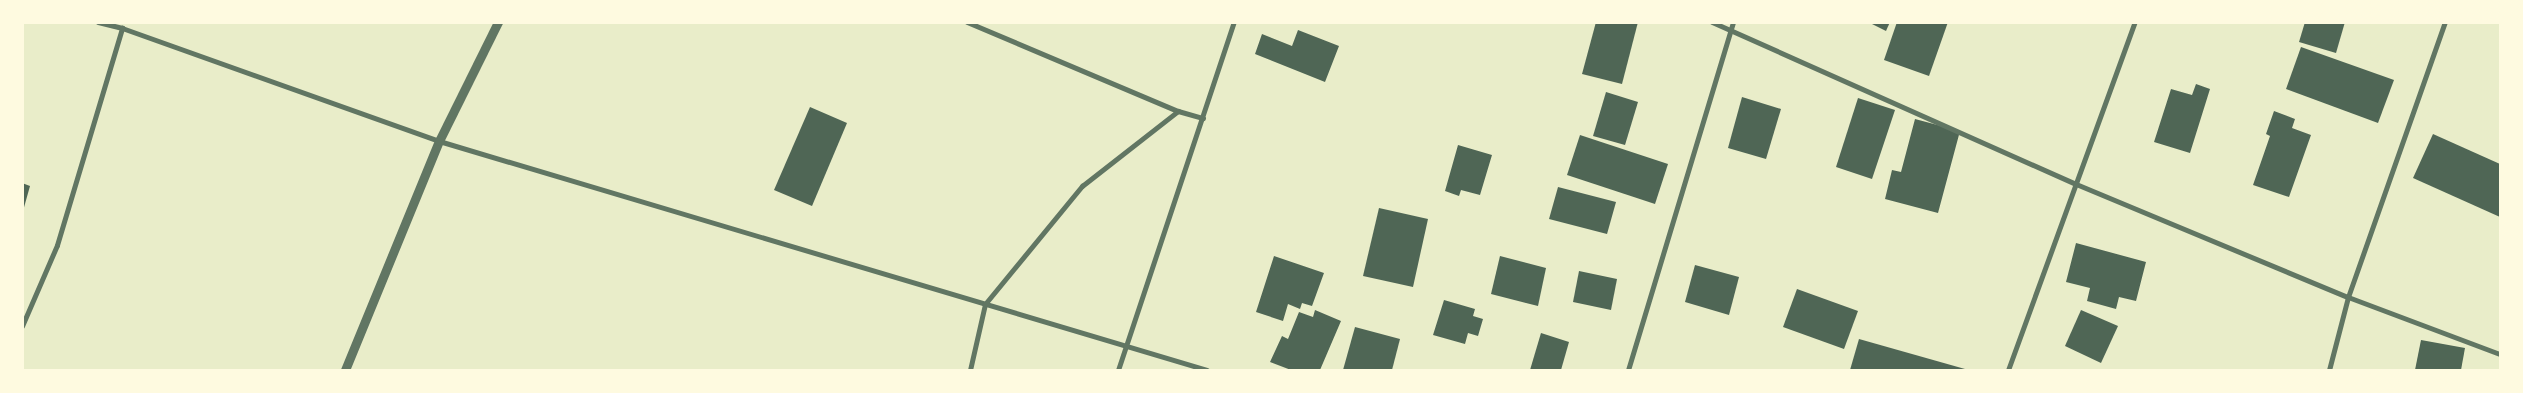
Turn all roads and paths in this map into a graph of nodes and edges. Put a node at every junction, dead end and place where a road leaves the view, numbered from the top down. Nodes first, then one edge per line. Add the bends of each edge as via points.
1 (498, 22) edge
2 (967, 22) edge
3 (1234, 22) edge
4 (1712, 22) edge
5 (1733, 22) edge
6 (2135, 22) edge
7 (2445, 22) edge
8 (99, 23) edge
9 (122, 28) junction
10 (1730, 30) junction
11 (1178, 111) junction
12 (1203, 118) junction
13 (439, 141) junction
14 (2076, 184) junction
15 (2348, 297) junction
16 (985, 304) junction
17 (22, 326) edge
18 (1125, 346) junction
19 (2500, 354) edge
20 (345, 370) edge
21 (970, 370) edge
22 (1118, 370) edge
23 (1207, 370) edge
24 (1628, 370) edge
25 (2008, 370) edge
26 (2329, 370) edge

1 - 13 street
2 - 11 street
3 - 12 street
4 - 10 street
5 - 10 street
6 - 14 street
7 - 15 street
8 - 9 street
9 - 13 street
9 - 17 street via 57,245
10 - 14 street
10 - 24 street
11 - 12 street
11 - 16 street via 1082,186
12 - 18 street
13 - 16 street
13 - 20 street
14 - 15 street
14 - 25 street
15 - 19 street
15 - 26 street
16 - 18 street
16 - 21 street
18 - 22 street
18 - 23 street

